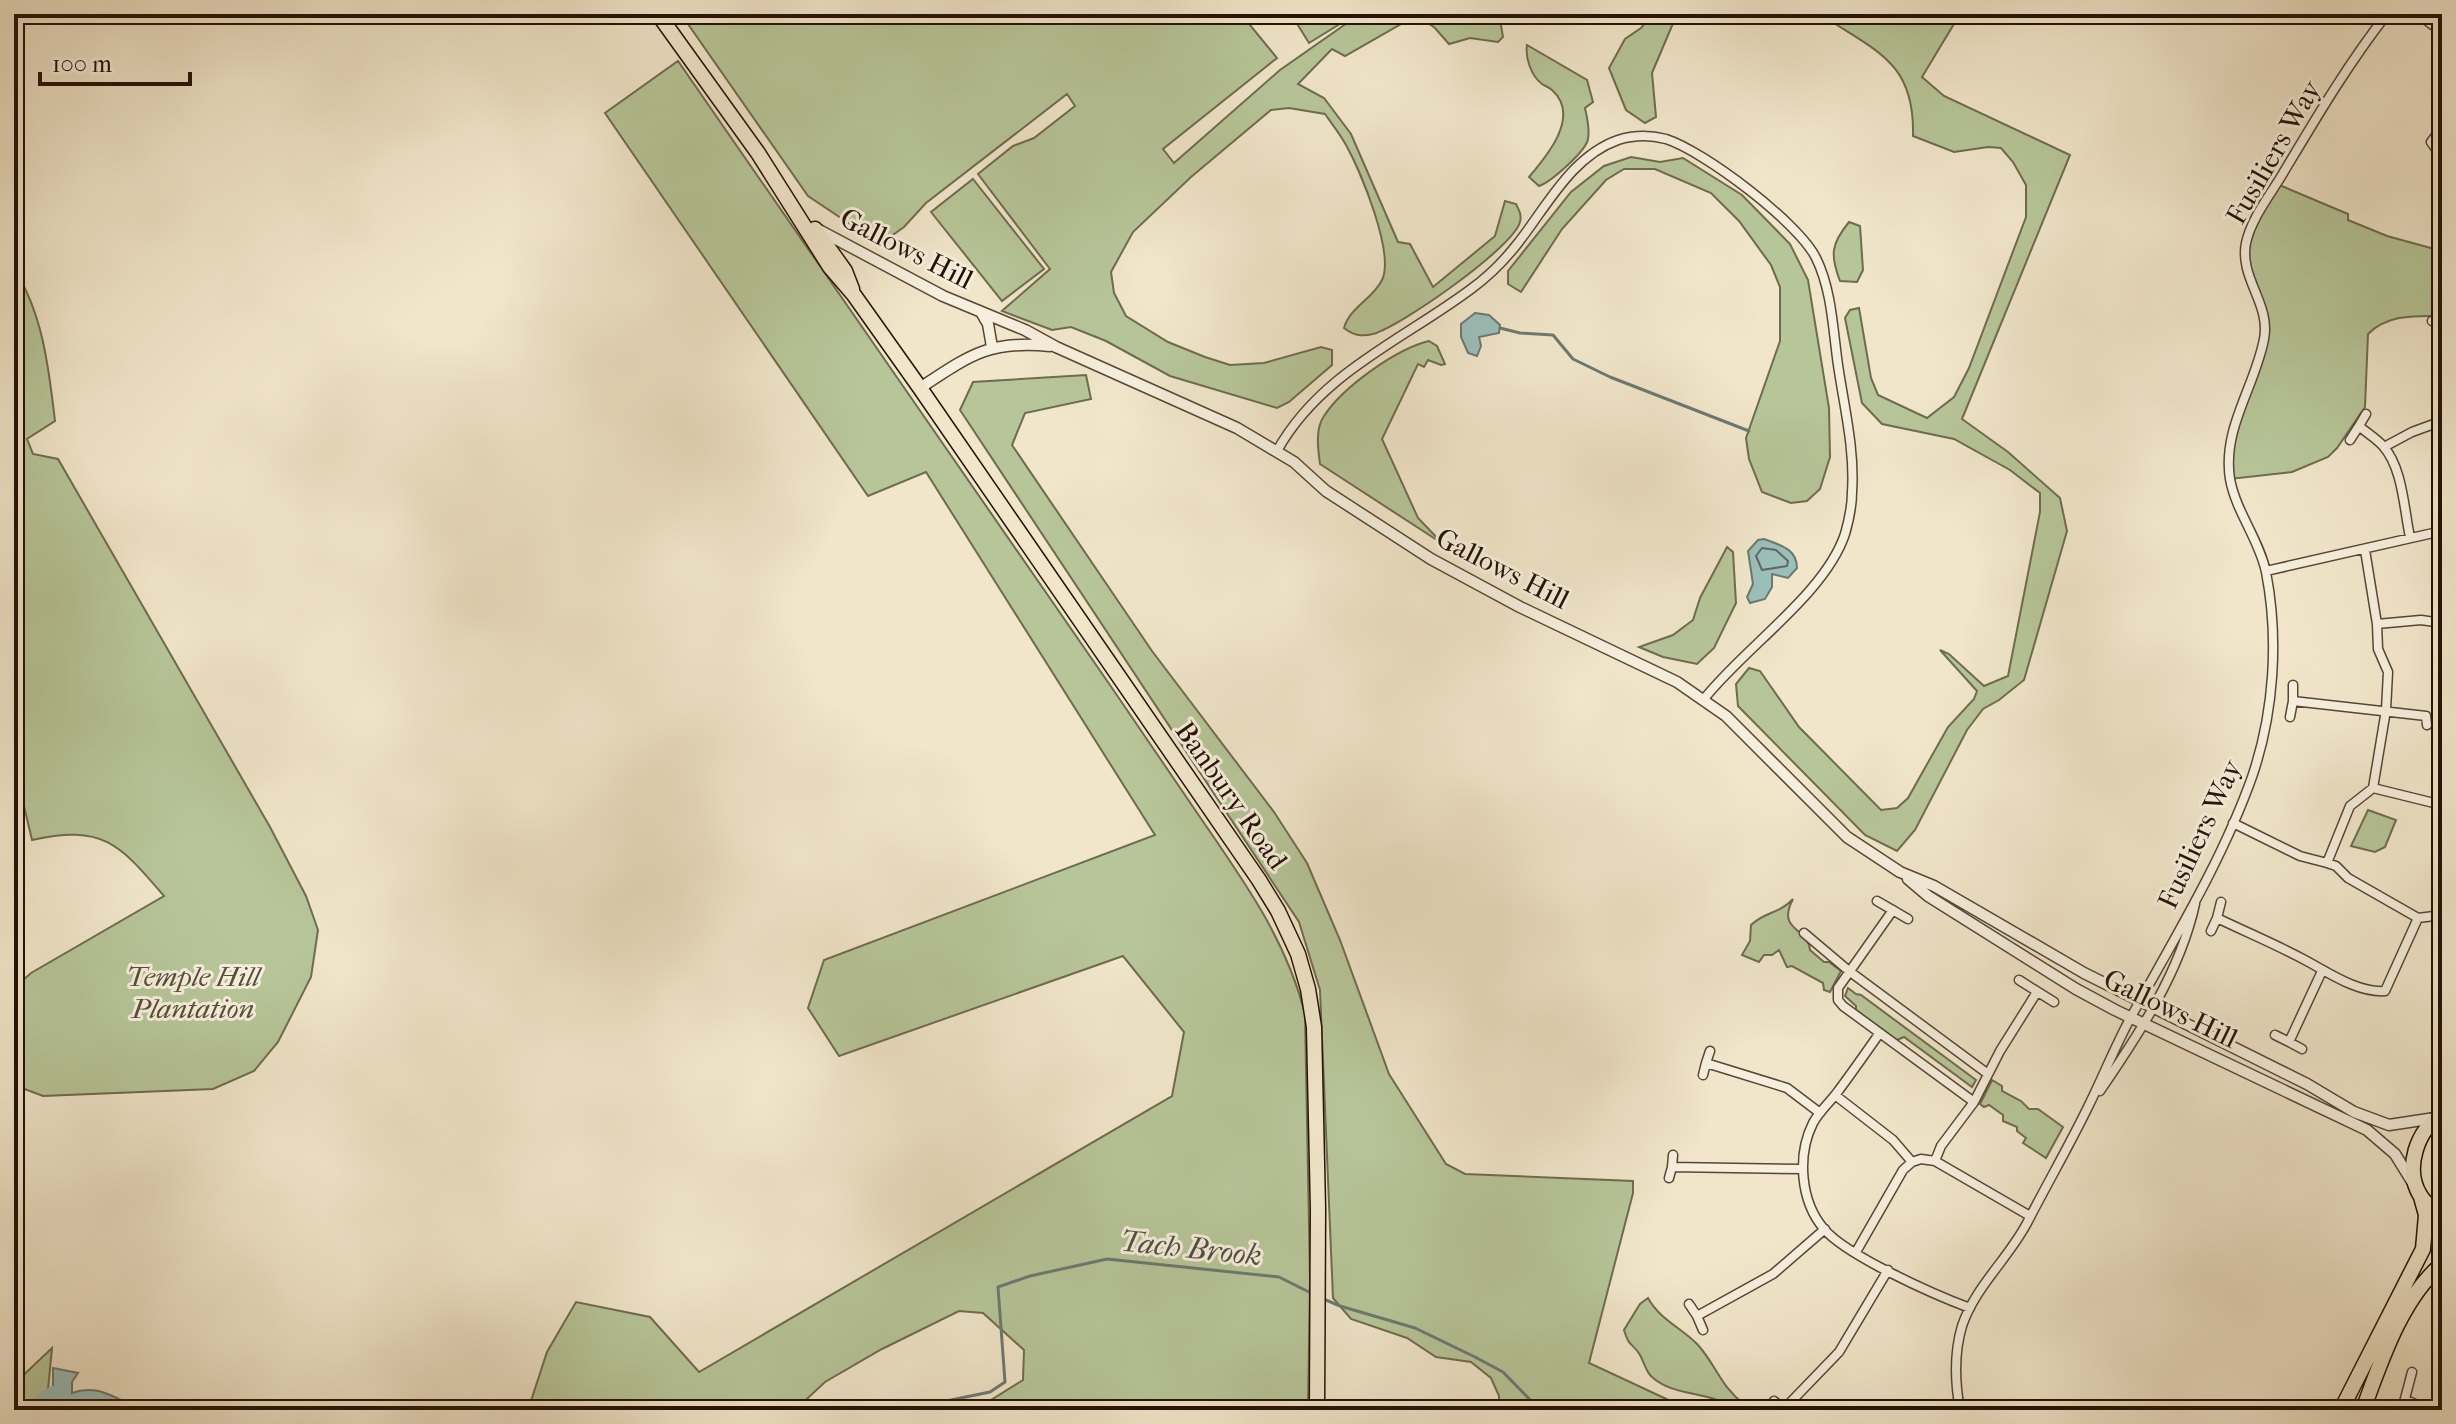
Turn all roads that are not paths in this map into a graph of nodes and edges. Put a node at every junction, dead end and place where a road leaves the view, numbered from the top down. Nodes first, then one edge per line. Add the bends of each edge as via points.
1 (658, 14) edge
2 (2387, 14) edge
3 (2418, 14) edge
4 (2442, 32) edge
5 (2442, 127) edge
6 (2442, 158) edge
7 (784, 192) junction
8 (813, 226) junction
9 (854, 295) junction
10 (981, 312) junction
11 (992, 347) junction
12 (1056, 347) junction
13 (920, 388) junction
14 (2366, 414) dead end
15 (2442, 421) edge
16 (2359, 426) junction
17 (2350, 440) dead end
18 (2384, 447) junction
19 (1277, 451) junction
20 (2442, 531) edge
21 (2410, 537) junction
22 (2365, 550) junction
23 (2266, 571) junction
24 (2442, 623) edge
25 (2377, 624) junction
26 (2293, 685) dead end
27 (1704, 699) junction
28 (2293, 701) junction
29 (2386, 710) junction
30 (2290, 717) dead end
31 (2429, 719) dead end
32 (2377, 790) junction
33 (2442, 805) edge
34 (2233, 823) junction
35 (2327, 863) junction
36 (1900, 872) junction
37 (2198, 893) junction
38 (1877, 901) dead end
39 (2221, 902) dead end
40 (1893, 910) junction
41 (2442, 915) edge
42 (2217, 918) junction
43 (2418, 918) junction
44 (1908, 919) dead end
45 (2211, 931) dead end
46 (1804, 933) dead end
47 (1849, 971) junction
48 (2322, 971) junction
49 (2019, 980) dead end
50 (2037, 992) junction
51 (2140, 1001) junction
52 (2054, 1002) dead end
53 (2152, 1008) junction
54 (2130, 1018) junction
55 (2143, 1024) junction
56 (1879, 1034) junction
57 (2275, 1035) dead end
58 (2289, 1042) junction
59 (2302, 1049) dead end
60 (1710, 1051) dead end
61 (1706, 1063) junction
62 (1988, 1074) junction
63 (1703, 1075) dead end
64 (1835, 1095) junction
65 (1974, 1102) junction
66 (2088, 1107) junction
67 (1820, 1113) junction
68 (2440, 1116) edge
69 (1673, 1155) dead end
70 (1935, 1161) junction
71 (1912, 1162) junction
72 (1672, 1167) junction
73 (1802, 1169) junction
74 (1669, 1178) dead end
75 (2418, 1192) junction
76 (2030, 1216) junction
77 (2442, 1218) edge
78 (1825, 1229) junction
79 (1856, 1252) junction
80 (2442, 1264) edge
81 (1888, 1270) junction
82 (1689, 1304) dead end
83 (1970, 1308) junction
84 (1697, 1316) junction
85 (1703, 1330) dead end
86 (2379, 1369) junction
87 (2412, 1372) dead end
88 (2406, 1400) junction
89 (1774, 1401) dead end
90 (1785, 1409) edge
91 (1317, 1410) edge
92 (1960, 1410) edge
93 (2341, 1410) edge
94 (2354, 1410) edge
95 (2363, 1410) edge
96 (2402, 1410) edge
97 (2429, 1410) edge

1 - 7 main road, Banbury Road
2 - 23 street, Fusiliers Way via 2349,65 2246,241 2246,269 2262,308 2265,333 2233,428 2229,472
3 - 4 street
5 - 6 street via 2431,142
7 - 8 main road, Banbury Road
7 - 9 main road, Banbury Road via 822,256
8 - 9 main road, Banbury Road via 845,271
8 - 10 street, Gallows Hill via 886,268
9 - 13 main road, Banbury Road
10 - 11 street, Gallows Hill
10 - 12 street, Gallows Hill
11 - 12 street, Gallows Hill
11 - 13 street, Gallows Hill
12 - 19 street, Gallows Hill via 1222,420
13 - 91 main road, Banbury Road via 1259,880 1298,954 1312,1009 1316,1055
14 - 16 street
15 - 18 street
16 - 17 street
16 - 18 street
18 - 21 street via 2396,474
19 - 27 street, Gallows Hill via 1357,518
19 - 27 street via 1311,403 1357,364 1498,266 1566,179 1599,149 1646,136 1693,151 1785,219 1816,258 1828,298 1852,470 1848,521 1824,572
20 - 21 street
21 - 22 street
22 - 23 street
22 - 25 street
23 - 34 street, Fusiliers Way via 2273,651 2267,718 2256,765
24 - 25 street
25 - 29 street via 2378,649 2388,672
26 - 28 street
27 - 36 street, Gallows Hill via 1847,837
28 - 29 street
28 - 30 street
29 - 31 street
29 - 32 street
32 - 33 street
32 - 35 street via 2350,806
34 - 35 street via 2300,856
34 - 37 street, Fusiliers Way
35 - 43 street
36 - 51 street, Gallows Hill
36 - 54 street, Gallows Hill via 1928,896
37 - 51 street, Fusiliers Way
37 - 53 street via 2179,953
38 - 40 street
39 - 42 street
40 - 44 street
40 - 47 street
41 - 43 street
42 - 45 street
42 - 48 street
43 - 48 street via 2385,991 2371,992
46 - 47 street
47 - 56 street via 1838,988 1838,1000
47 - 62 street
48 - 58 street
49 - 50 street
50 - 52 street
50 - 62 street
51 - 53 street, Gallows Hill
51 - 54 street, Fusiliers Way
53 - 55 street
53 - 68 street, Gallows Hill via 2375,1121 2399,1124
54 - 55 street, Gallows Hill
54 - 66 street, Fusiliers Way
55 - 66 street
55 - 75 street, Gallows Hill via 2367,1130 2395,1154
56 - 64 street
56 - 65 street
57 - 58 street
58 - 59 street
60 - 61 street
61 - 63 street
61 - 67 street via 1787,1088
62 - 65 street
64 - 67 street
64 - 71 street via 1893,1140
65 - 70 street
66 - 76 street
67 - 73 street via 1809,1134
68 - 75 main road via 2415,1152
69 - 72 street
70 - 71 street
70 - 76 street
71 - 79 street
72 - 73 street
72 - 74 street
73 - 78 street
75 - 77 main road
75 - 93 main road via 2426,1215 2423,1249
76 - 83 street
78 - 79 street
78 - 84 street via 1773,1274
79 - 81 street
80 - 86 main road via 2414,1296
81 - 83 street
81 - 90 street via 1839,1352
82 - 84 street
83 - 92 street via 1955,1367
84 - 85 street
86 - 94 main road
86 - 95 main road
87 - 88 street
88 - 96 street
88 - 97 street
89 - 90 street

